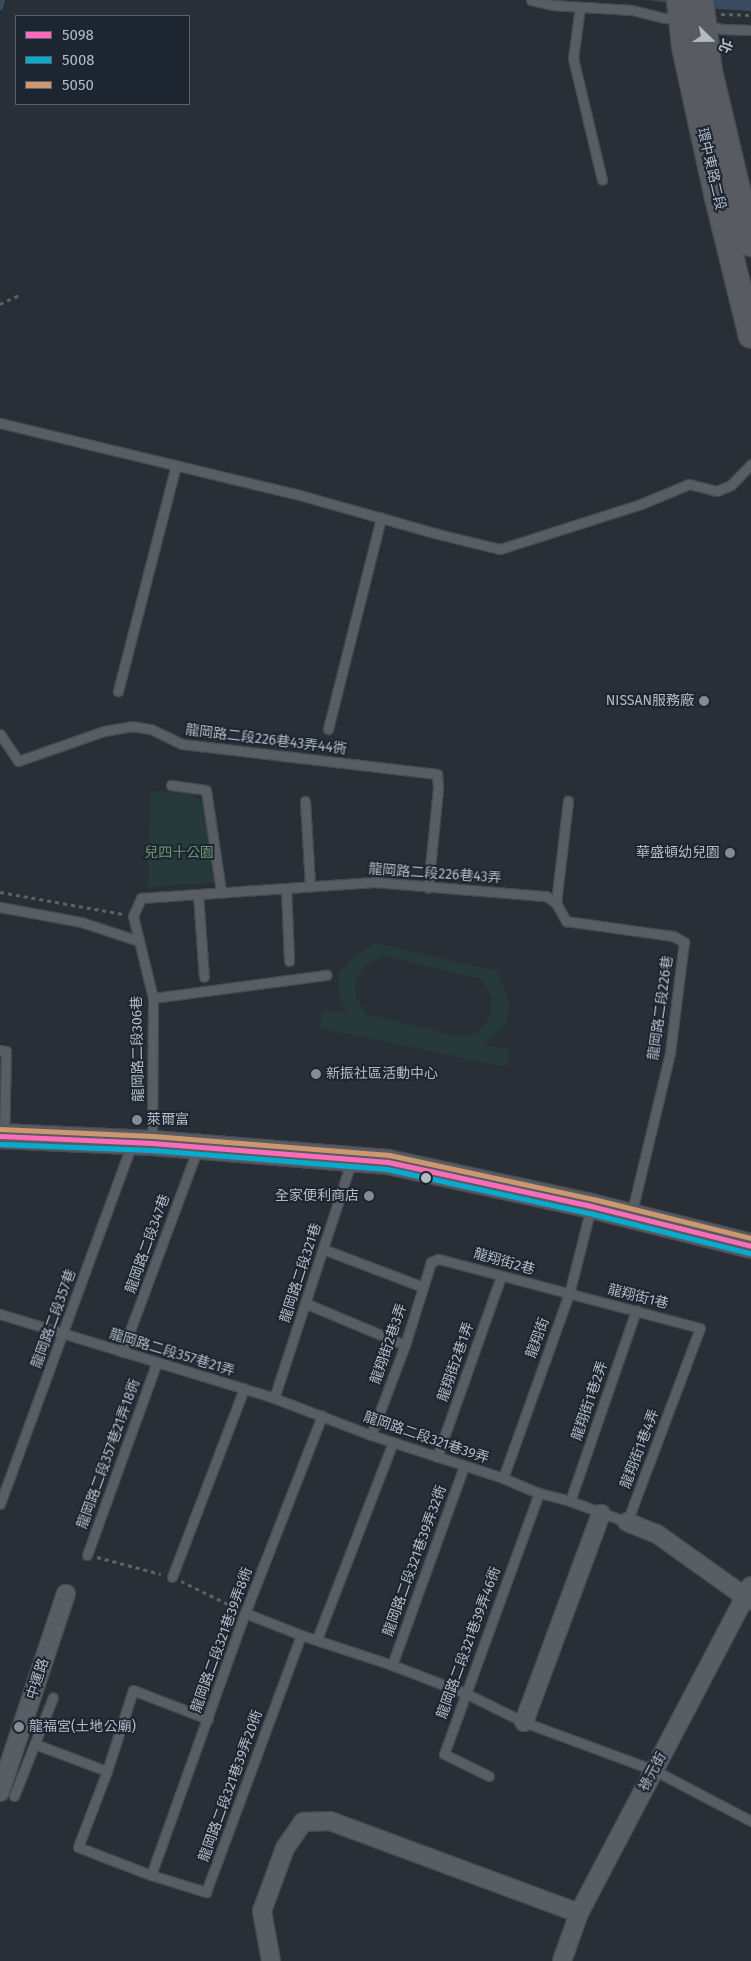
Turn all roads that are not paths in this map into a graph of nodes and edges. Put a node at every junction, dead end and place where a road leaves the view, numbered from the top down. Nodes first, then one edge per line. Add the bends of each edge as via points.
1 (531, 0) edge
2 (580, 7) junction
3 (679, 9) edge
4 (706, 13) edge
5 (751, 30) edge
6 (602, 180) dead end
7 (730, 188) junction
8 (751, 244) edge
9 (751, 336) edge
10 (0, 423) edge
11 (751, 464) edge
12 (176, 465) junction
13 (381, 518) junction
14 (118, 691) dead end
15 (328, 730) dead end
16 (0, 734) edge
17 (171, 785) dead end
18 (305, 800) dead end
19 (568, 801) dead end
20 (310, 886) junction
21 (428, 887) junction
22 (286, 888) junction
23 (221, 892) junction
24 (198, 894) junction
25 (556, 903) junction
26 (0, 907) edge
27 (133, 916) joint
28 (139, 942) junction
29 (289, 961) dead end
30 (326, 975) dead end
31 (204, 977) dead end
32 (153, 998) junction
33 (0, 1050) edge
34 (2, 1136) edge
35 (142, 1143) junction
36 (198, 1146) junction
37 (353, 1158) junction
38 (591, 1206) junction
39 (630, 1216) junction
40 (751, 1246) edge
41 (323, 1249) junction
42 (431, 1262) joint
43 (501, 1276) junction
44 (423, 1287) junction
45 (569, 1294) junction
46 (305, 1303) junction
47 (636, 1310) junction
48 (0, 1314) edge
49 (700, 1328) joint
50 (62, 1335) junction
51 (405, 1345) junction
52 (122, 1352) junction
53 (157, 1362) junction
54 (244, 1388) junction
55 (274, 1398) junction
56 (322, 1415) junction
57 (371, 1435) junction
58 (393, 1442) junction
59 (437, 1457) junction
60 (464, 1466) junction
61 (503, 1478) junction
62 (538, 1494) junction
63 (570, 1502) junction
64 (0, 1504) edge
65 (600, 1514) junction
66 (627, 1522) junction
67 (87, 1555) dead end
68 (172, 1576) dead end
69 (66, 1594) dead end
70 (749, 1595) edge
71 (245, 1613) junction
72 (301, 1635) junction
73 (317, 1639) junction
74 (392, 1665) junction
75 (465, 1693) junction
76 (53, 1697) dead end
77 (208, 1719) junction
78 (524, 1722) junction
79 (35, 1744) junction
80 (654, 1770) junction
81 (107, 1771) junction
82 (490, 1776) dead end
83 (7, 1794) edge
84 (751, 1821) edge
85 (151, 1875) junction
86 (578, 1913) junction
87 (270, 1961) edge
88 (562, 1961) edge

1 - 2 lane via 552,6
2 - 3 lane via 632,10 664,18
2 - 6 lane via 573,58
3 - 4 lane
3 - 7 main road, 環中東路二段 via 684,47
4 - 5 lane via 722,29
4 - 7 main road, 環中東路二段 via 710,71
7 - 8 main road, 環中東路二段
7 - 9 main road, 環中東路二段
10 - 12 lane
11 - 13 lane via 731,485 717,491 688,484 641,504 500,549
12 - 13 lane
12 - 14 lane
13 - 15 lane
16 - 21 lane, 龍岡路二段226巷43弄44衖 via 18,761 104,731 130,726 151,729 182,744 436,774 438,789
17 - 23 lane via 206,790
18 - 20 lane
19 - 25 lane
20 - 21 lane, 龍岡路二段226巷43弄 via 374,882
20 - 22 lane, 龍岡路二段226巷43弄
21 - 25 lane, 龍岡路二段226巷43弄 via 546,896
22 - 23 lane, 龍岡路二段226巷43弄
22 - 29 lane
23 - 24 lane, 龍岡路二段226巷43弄
24 - 27 lane, 龍岡路二段226巷43弄 via 141,898
24 - 31 lane
25 - 39 lane, 龍岡路二段226巷 via 566,921 674,936 684,942 670,1053
26 - 28 lane via 81,922
27 - 28 lane, 龍岡路二段306巷
28 - 32 lane, 龍岡路二段306巷
30 - 32 lane
32 - 35 lane, 龍岡路二段306巷
33 - 34 lane via 6,1051
34 - 35 main road
35 - 36 main road
35 - 50 lane, 龍岡路二段357巷
36 - 37 main road
36 - 52 lane, 龍岡路二段347巷
37 - 38 main road via 388,1162
37 - 41 lane, 龍岡路二段321巷
38 - 39 main road
38 - 45 lane, 龍翔街
39 - 40 main road
41 - 44 lane
41 - 46 lane, 龍岡路二段321巷
42 - 43 lane, 龍翔街2巷 via 449,1260
42 - 44 lane, 龍翔街2巷3弄
43 - 45 lane, 龍翔街2巷
43 - 59 lane, 龍翔街2巷1弄
44 - 51 lane, 龍翔街2巷3弄
45 - 47 lane, 龍翔街1巷
45 - 61 lane, 龍翔街
46 - 51 lane
46 - 55 lane, 龍岡路二段321巷
47 - 49 lane, 龍翔街1巷
47 - 63 lane, 龍翔街1巷2弄
48 - 50 lane, 龍岡路二段357巷21弄
49 - 66 lane, 龍翔街1巷4弄
50 - 52 lane, 龍岡路二段357巷21弄
50 - 64 lane, 龍岡路二段357巷
51 - 57 lane, 龍翔街2巷3弄
52 - 53 lane, 龍岡路二段357巷21弄
53 - 54 lane, 龍岡路二段357巷21弄
53 - 67 lane, 龍岡路二段357巷21弄18衖
54 - 55 lane, 龍岡路二段357巷21弄
54 - 68 lane
55 - 56 lane, 龍岡路二段321巷39弄
56 - 57 lane, 龍岡路二段321巷39弄
56 - 71 lane, 龍岡路二段321巷39弄8衖
57 - 58 lane, 龍岡路二段321巷39弄
58 - 59 lane, 龍岡路二段321巷39弄
58 - 73 lane
59 - 60 lane, 龍岡路二段321巷39弄
60 - 61 lane, 龍岡路二段321巷39弄
60 - 74 lane, 龍岡路二段321巷39弄32衖
61 - 62 lane, 龍岡路二段321巷39弄
62 - 63 lane, 龍岡路二段321巷39弄
62 - 75 lane, 龍岡路二段321巷39弄46衖
63 - 65 lane
65 - 66 lane
65 - 78 street
66 - 70 street via 657,1534
69 - 83 street, 中運路
70 - 80 street, 祿元街
71 - 72 lane
71 - 77 lane, 龍岡路二段321巷39弄8衖
72 - 73 lane
72 - 85 lane, 龍岡路二段321巷39弄20衖 via 206,1892
73 - 74 lane
74 - 75 lane
75 - 78 lane
75 - 82 lane, 龍岡路二段321巷39弄46衖 via 444,1754
76 - 79 lane
77 - 81 lane via 133,1690
77 - 85 lane, 龍岡路二段321巷39弄8衖
78 - 80 lane
79 - 81 lane
79 - 83 lane
80 - 84 lane
80 - 86 street, 祿元街
81 - 85 lane via 78,1847
86 - 87 street via 330,1821 303,1822 285,1848 262,1911
86 - 88 street, 祿元街

